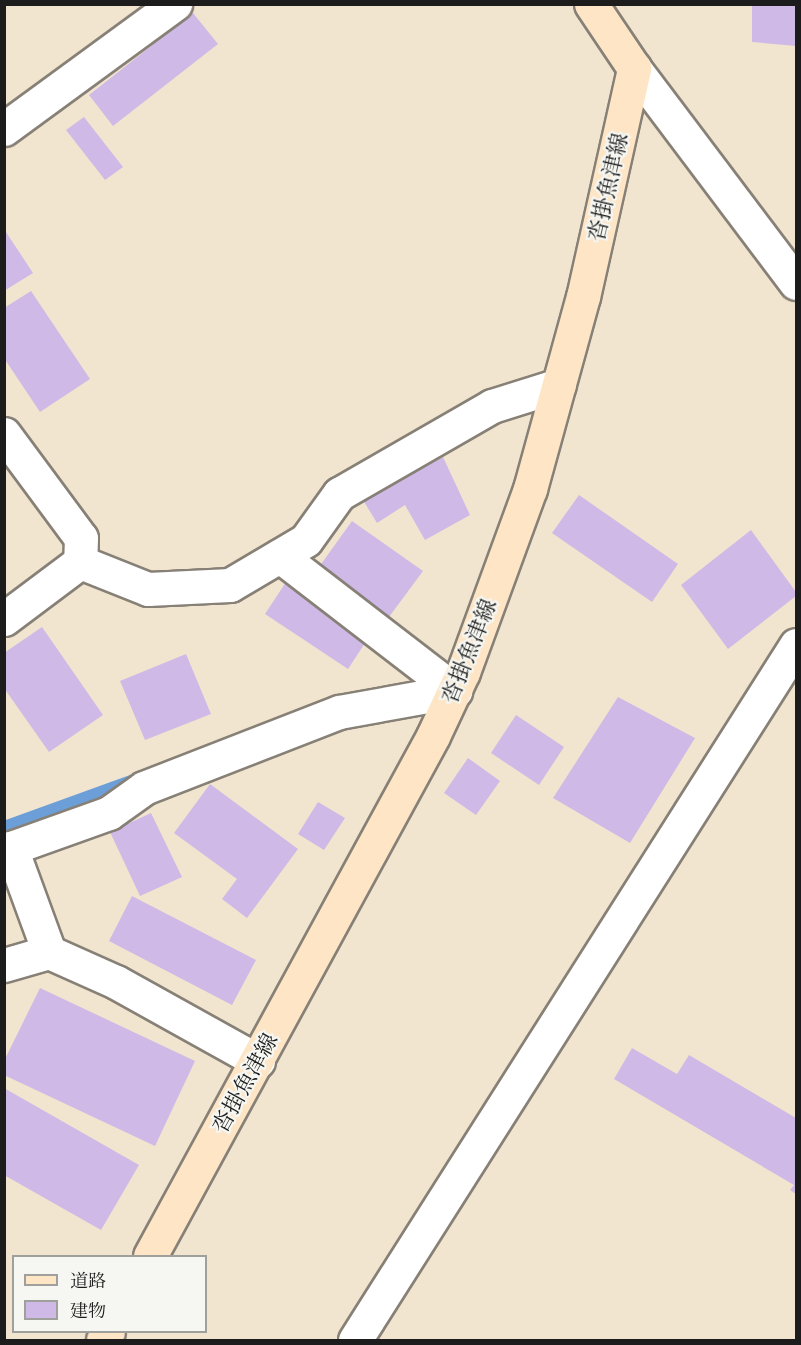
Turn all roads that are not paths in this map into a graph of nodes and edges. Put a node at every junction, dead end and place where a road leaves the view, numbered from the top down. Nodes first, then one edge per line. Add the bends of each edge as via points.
1 (175, 4) edge
2 (591, 4) edge
3 (634, 68) junction
4 (4, 129) edge
5 (796, 283) edge
6 (559, 385) junction
7 (4, 434) edge
8 (280, 556) junction
9 (80, 562) junction
10 (4, 619) edge
11 (796, 645) edge
12 (455, 691) junction
13 (8, 850) edge
14 (49, 952) junction
15 (4, 965) edge
16 (258, 1061) junction
17 (151, 1255) edge
18 (355, 1341) edge

1 - 4 street
2 - 3 main road
3 - 5 street
3 - 6 main road, 沓掛魚津線 via 583,297
6 - 8 street via 492,406 339,494 306,540
6 - 12 main road, 沓掛魚津線 via 531,489
7 - 9 street via 81,538
8 - 9 street via 230,585 148,589
8 - 12 street
9 - 10 street
11 - 18 street
12 - 13 street via 339,712 144,788 109,813
12 - 16 main road, 沓掛魚津線
13 - 14 street
14 - 15 street
14 - 16 street via 116,982
16 - 17 main road, 沓掛魚津線

